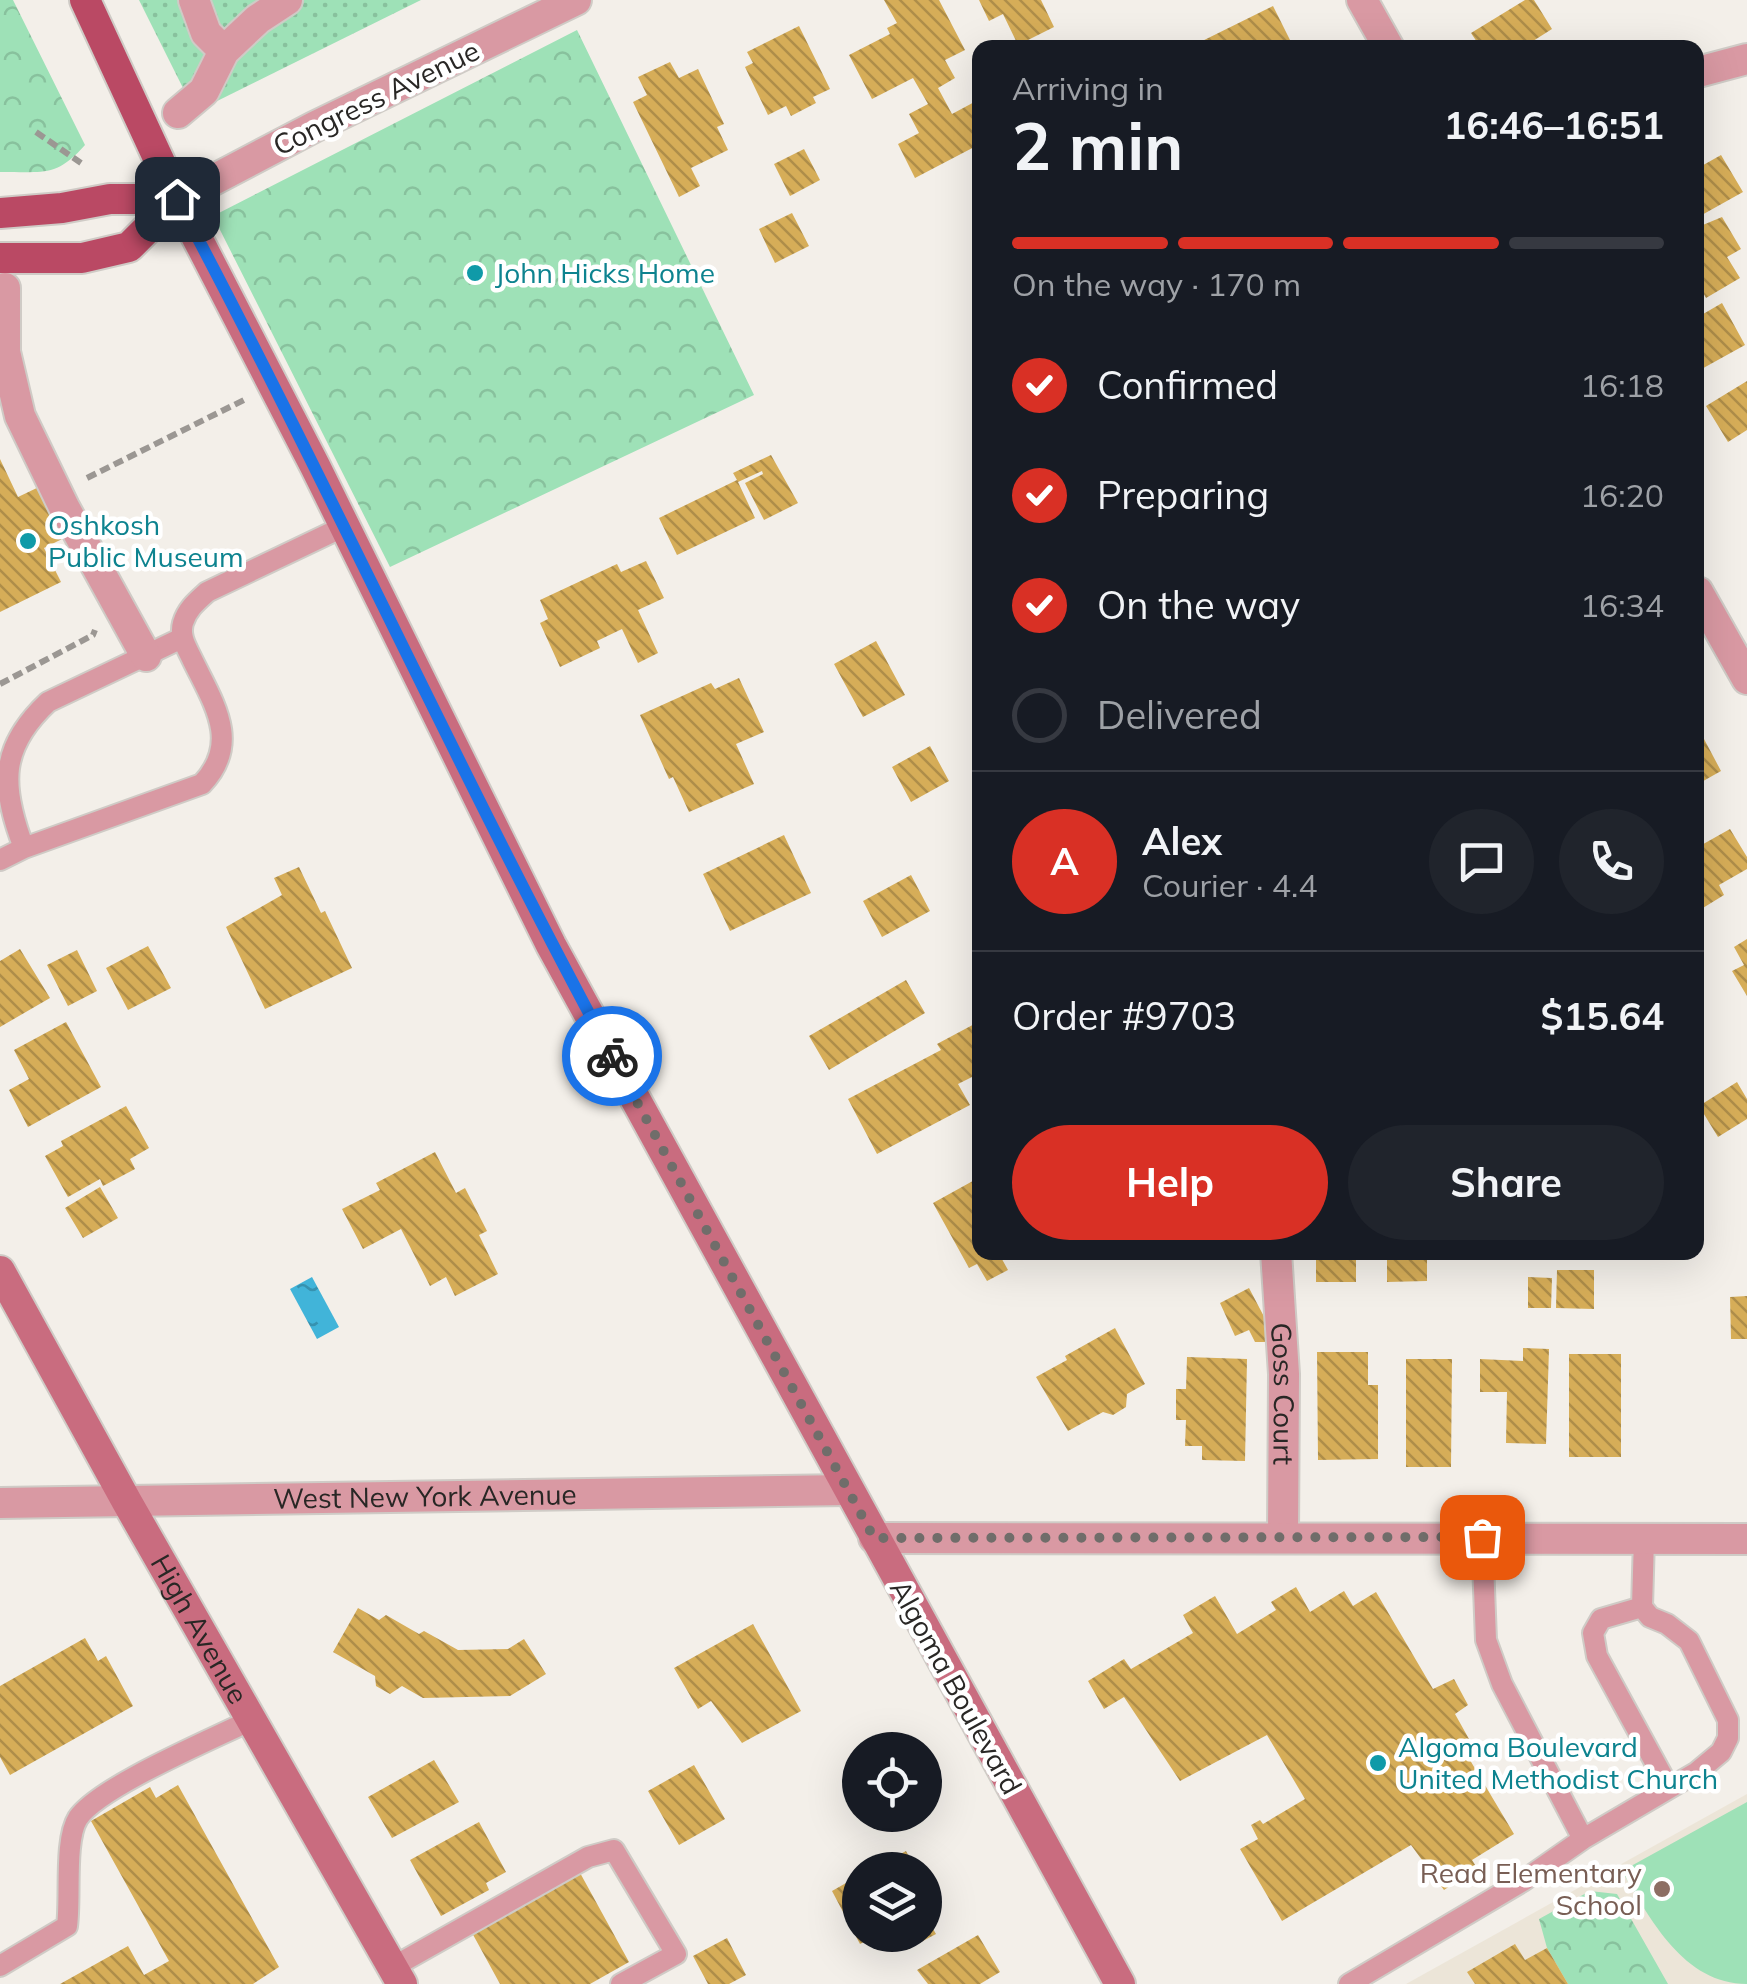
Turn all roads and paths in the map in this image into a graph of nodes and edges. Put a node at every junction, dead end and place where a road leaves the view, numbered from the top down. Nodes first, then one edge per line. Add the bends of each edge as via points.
1 (85, 0) edge
2 (194, 0) edge
3 (287, 0) edge
4 (576, 0) edge
5 (1362, 0) edge
6 (1384, 40) edge
7 (224, 51) junction
8 (1747, 59) edge
9 (1704, 70) edge
10 (178, 112) dead end
11 (36, 132) dead end
12 (81, 163) dead end
13 (177, 199) junction
14 (0, 213) edge
15 (3, 273) edge
16 (274, 386) junction
17 (72, 486) dead end
18 (345, 526) junction
19 (111, 592) junction
20 (1704, 603) edge
21 (182, 638) junction
22 (146, 656) junction
23 (1747, 679) edge
24 (0, 684) edge
25 (24, 848) junction
26 (0, 860) edge
27 (1277, 1260) edge
28 (0, 1270) edge
29 (848, 1490) junction
30 (127, 1502) junction
31 (0, 1503) edge
32 (1283, 1536) junction
33 (1482, 1537) junction
34 (874, 1538) junction
35 (1644, 1538) junction
36 (1747, 1539) edge
37 (1642, 1607) junction
38 (253, 1719) junction
39 (1669, 1788) junction
40 (1583, 1838) junction
41 (0, 1966) edge
42 (398, 1976) edge
43 (621, 1984) edge
44 (1120, 1984) edge
45 (1349, 1984) edge

1 - 13 main road, Algoma Boulevard
2 - 7 street via 206,33
3 - 7 street
4 - 13 street, Congress Avenue
5 - 6 street
7 - 10 street via 204,91
8 - 9 street
11 - 12 path
13 - 14 main road, Congress Avenue via 110,199
13 - 15 main road, Congress Avenue via 129,247
13 - 16 main road, Algoma Boulevard
15 - 19 street via 5,352 20,416
16 - 17 path
16 - 18 main road, Algoma Boulevard
18 - 21 lane via 208,592 191,607
18 - 29 main road, Algoma Boulevard via 551,945
19 - 22 street
19 - 24 path via 92,635
20 - 23 street
21 - 22 lane
21 - 25 lane via 220,721 216,769 179,794
22 - 25 lane via 48,702 9,740 2,793
25 - 26 lane
27 - 32 street, Goss Court
28 - 30 main road, High Avenue
29 - 30 street, West New York Avenue
29 - 34 main road, Algoma Boulevard
30 - 31 street, West New York Avenue
30 - 38 main road, High Avenue
32 - 33 street
32 - 34 street
33 - 35 street
33 - 40 lane via 1486,1640
34 - 44 main road, Algoma Boulevard
35 - 36 street
35 - 37 lane
37 - 39 lane via 1600,1619 1593,1634 1598,1656
37 - 39 lane via 1689,1641 1728,1720 1721,1752
38 - 41 lane via 106,1792 77,1819 66,1926
38 - 42 main road, High Avenue
39 - 40 lane
40 - 45 lane via 1523,1882
42 - 43 lane via 588,1857 614,1850 676,1954

